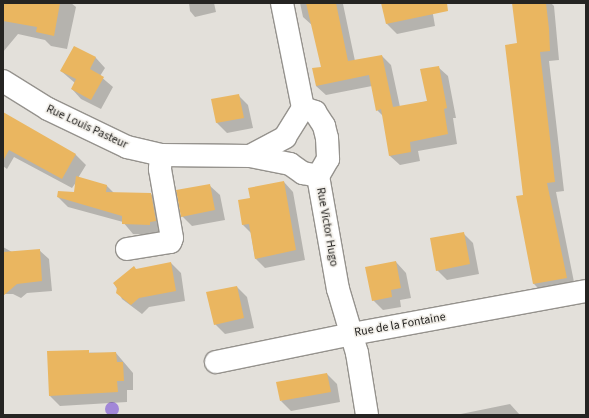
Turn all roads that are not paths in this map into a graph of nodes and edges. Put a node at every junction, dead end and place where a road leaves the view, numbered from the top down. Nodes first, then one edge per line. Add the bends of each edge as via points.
1 (282, 3) edge
2 (3, 81) edge
3 (303, 108) junction
4 (161, 155) junction
5 (250, 156) junction
6 (318, 176) junction
7 (128, 249) dead end
8 (586, 291) edge
9 (352, 334) junction
10 (216, 362) dead end
11 (367, 415) edge

1 - 3 street
2 - 4 street, Rue Louis Pasteur via 48,109 91,130 127,146
3 - 5 street, Rue Louis Pasteur via 285,137
3 - 6 street, Rue Victor Hugo via 315,112 324,126 327,138 328,159
4 - 5 street, Rue Louis Pasteur
4 - 7 street via 160,169 172,238 170,242
5 - 6 street, Rue Louis Pasteur via 290,164 303,173
6 - 9 street, Rue Victor Hugo via 338,289
8 - 9 street, Rue de la Fontaine
9 - 10 street, Rue de la Fontaine
9 - 11 street, Rue Victor Hugo

